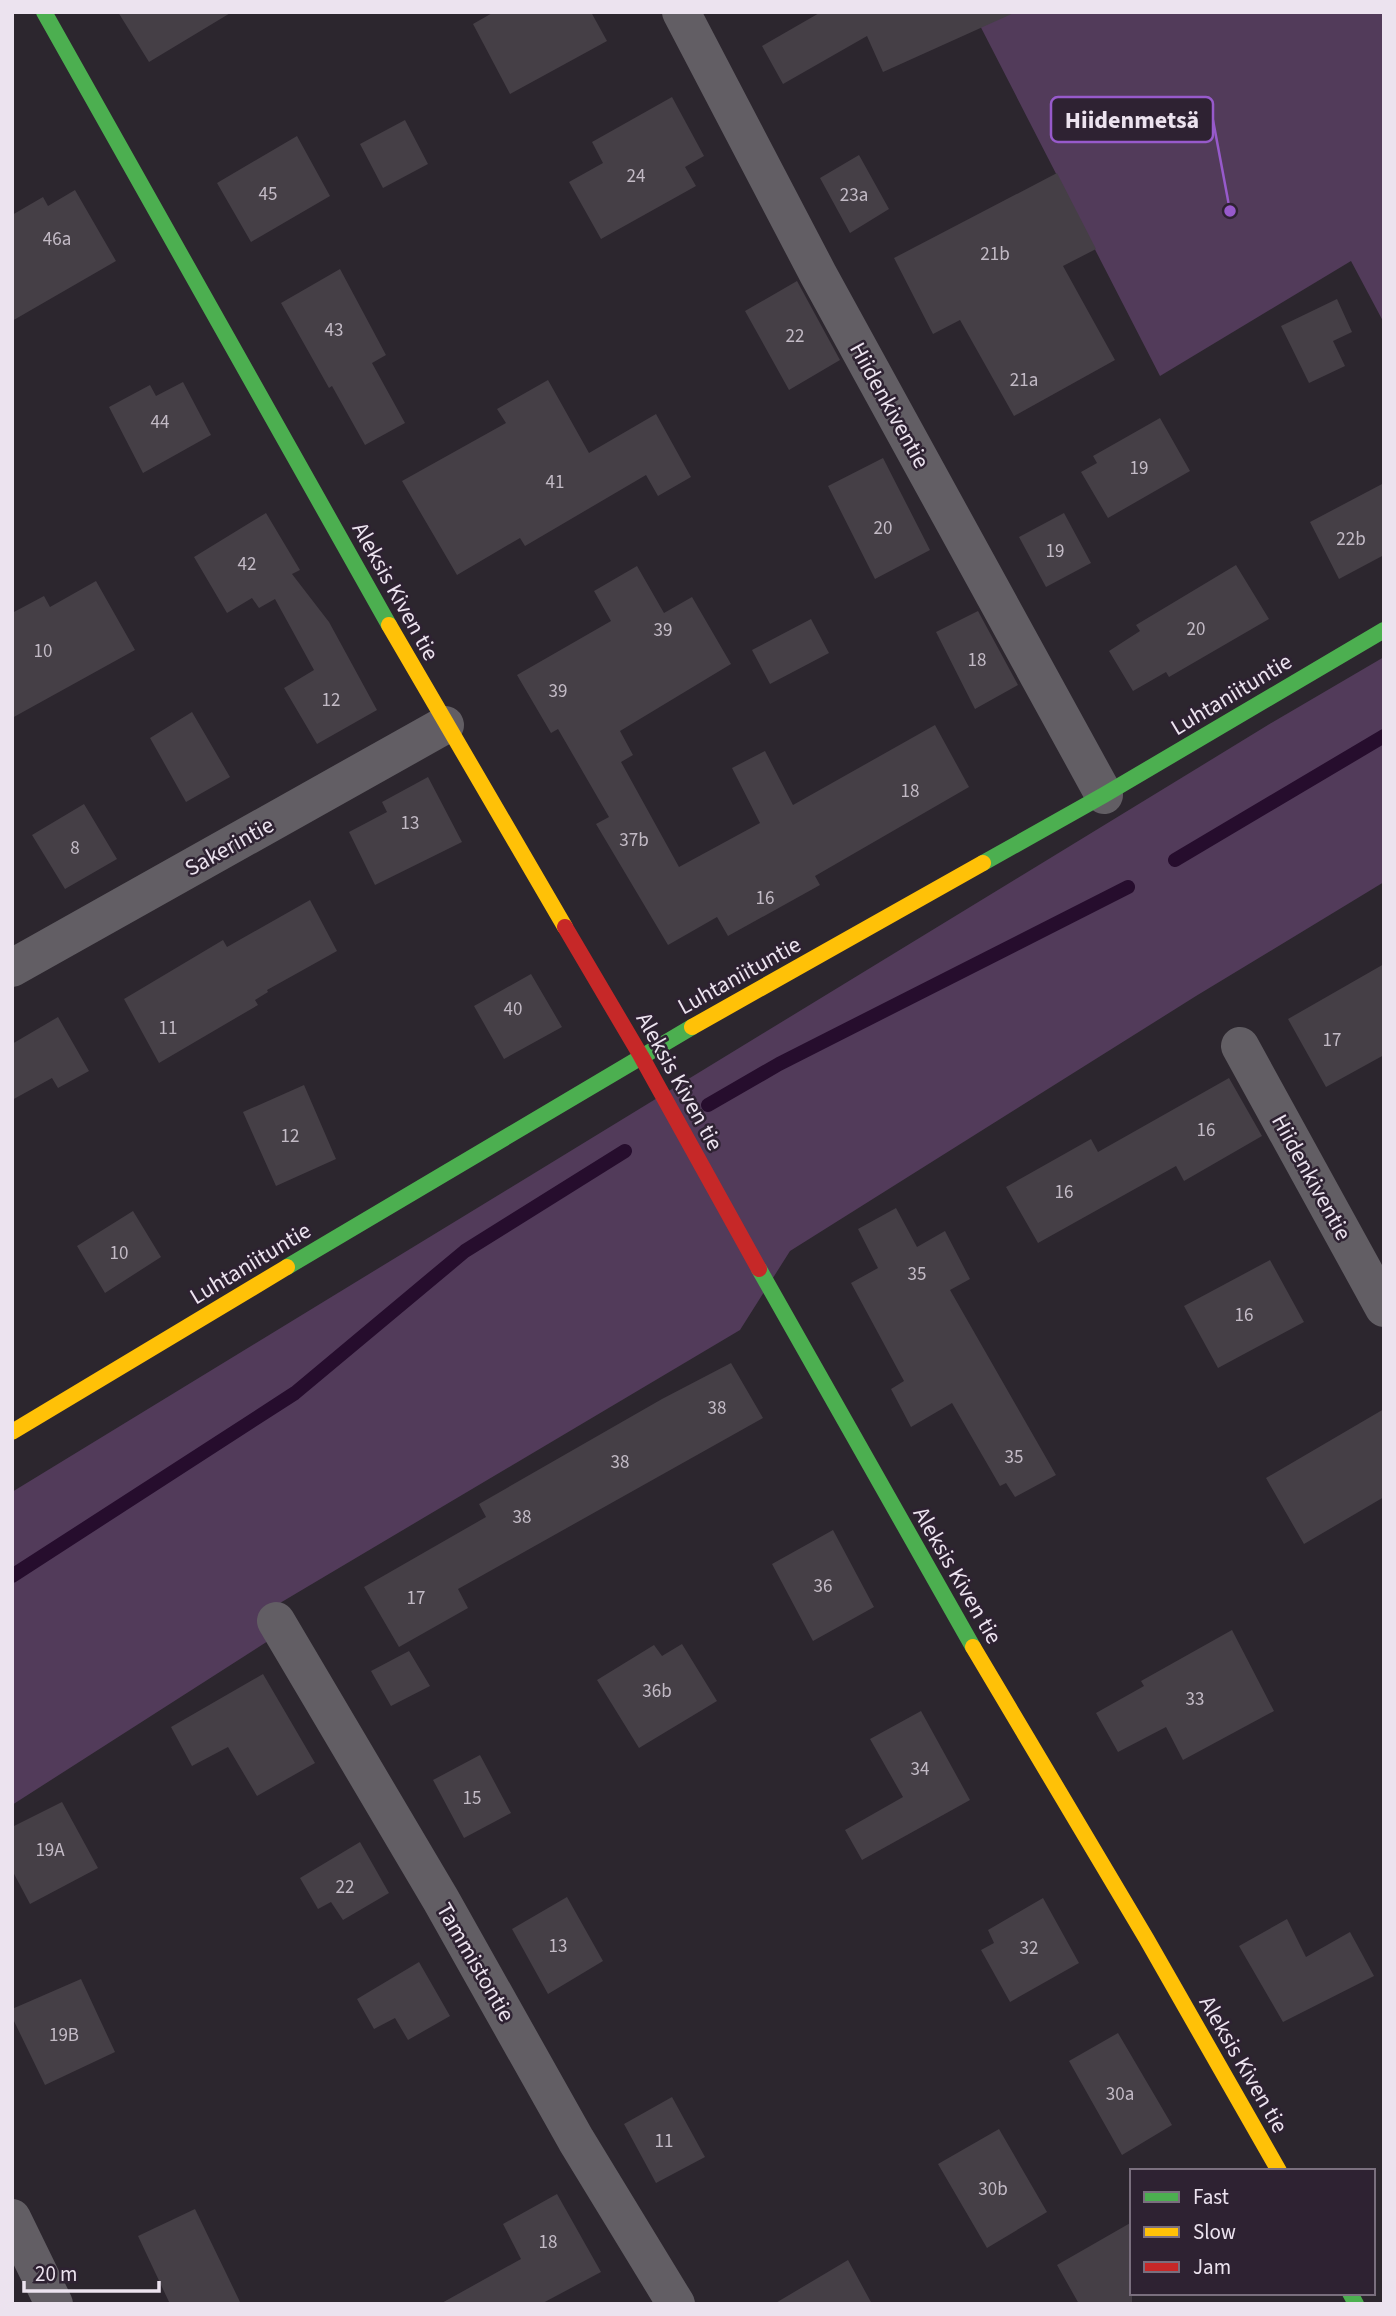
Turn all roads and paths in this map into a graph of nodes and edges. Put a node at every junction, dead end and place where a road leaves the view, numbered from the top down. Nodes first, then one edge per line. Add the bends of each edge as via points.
1 (44, 12) edge
2 (681, 12) edge
3 (1384, 630) edge
4 (445, 725) junction
5 (1104, 794) junction
6 (12, 968) edge
7 (1240, 1046) dead end
8 (641, 1056) junction
9 (1384, 1308) edge
10 (12, 1432) edge
11 (276, 1621) dead end
12 (1278, 2169) edge
13 (12, 2218) edge
14 (54, 2304) edge
15 (676, 2304) edge

1 - 4 street, Aleksis Kiven tie
2 - 5 street, Hiidenkiventie via 825,286
3 - 5 street, Luhtaniituntie
4 - 6 street, Sakerintie
4 - 8 street, Aleksis Kiven tie
5 - 8 street, Luhtaniituntie
7 - 9 street, Hiidenkiventie
8 - 10 street, Luhtaniituntie
8 - 12 street, Aleksis Kiven tie via 853,1439
11 - 15 street, Tammistontie
13 - 14 street

